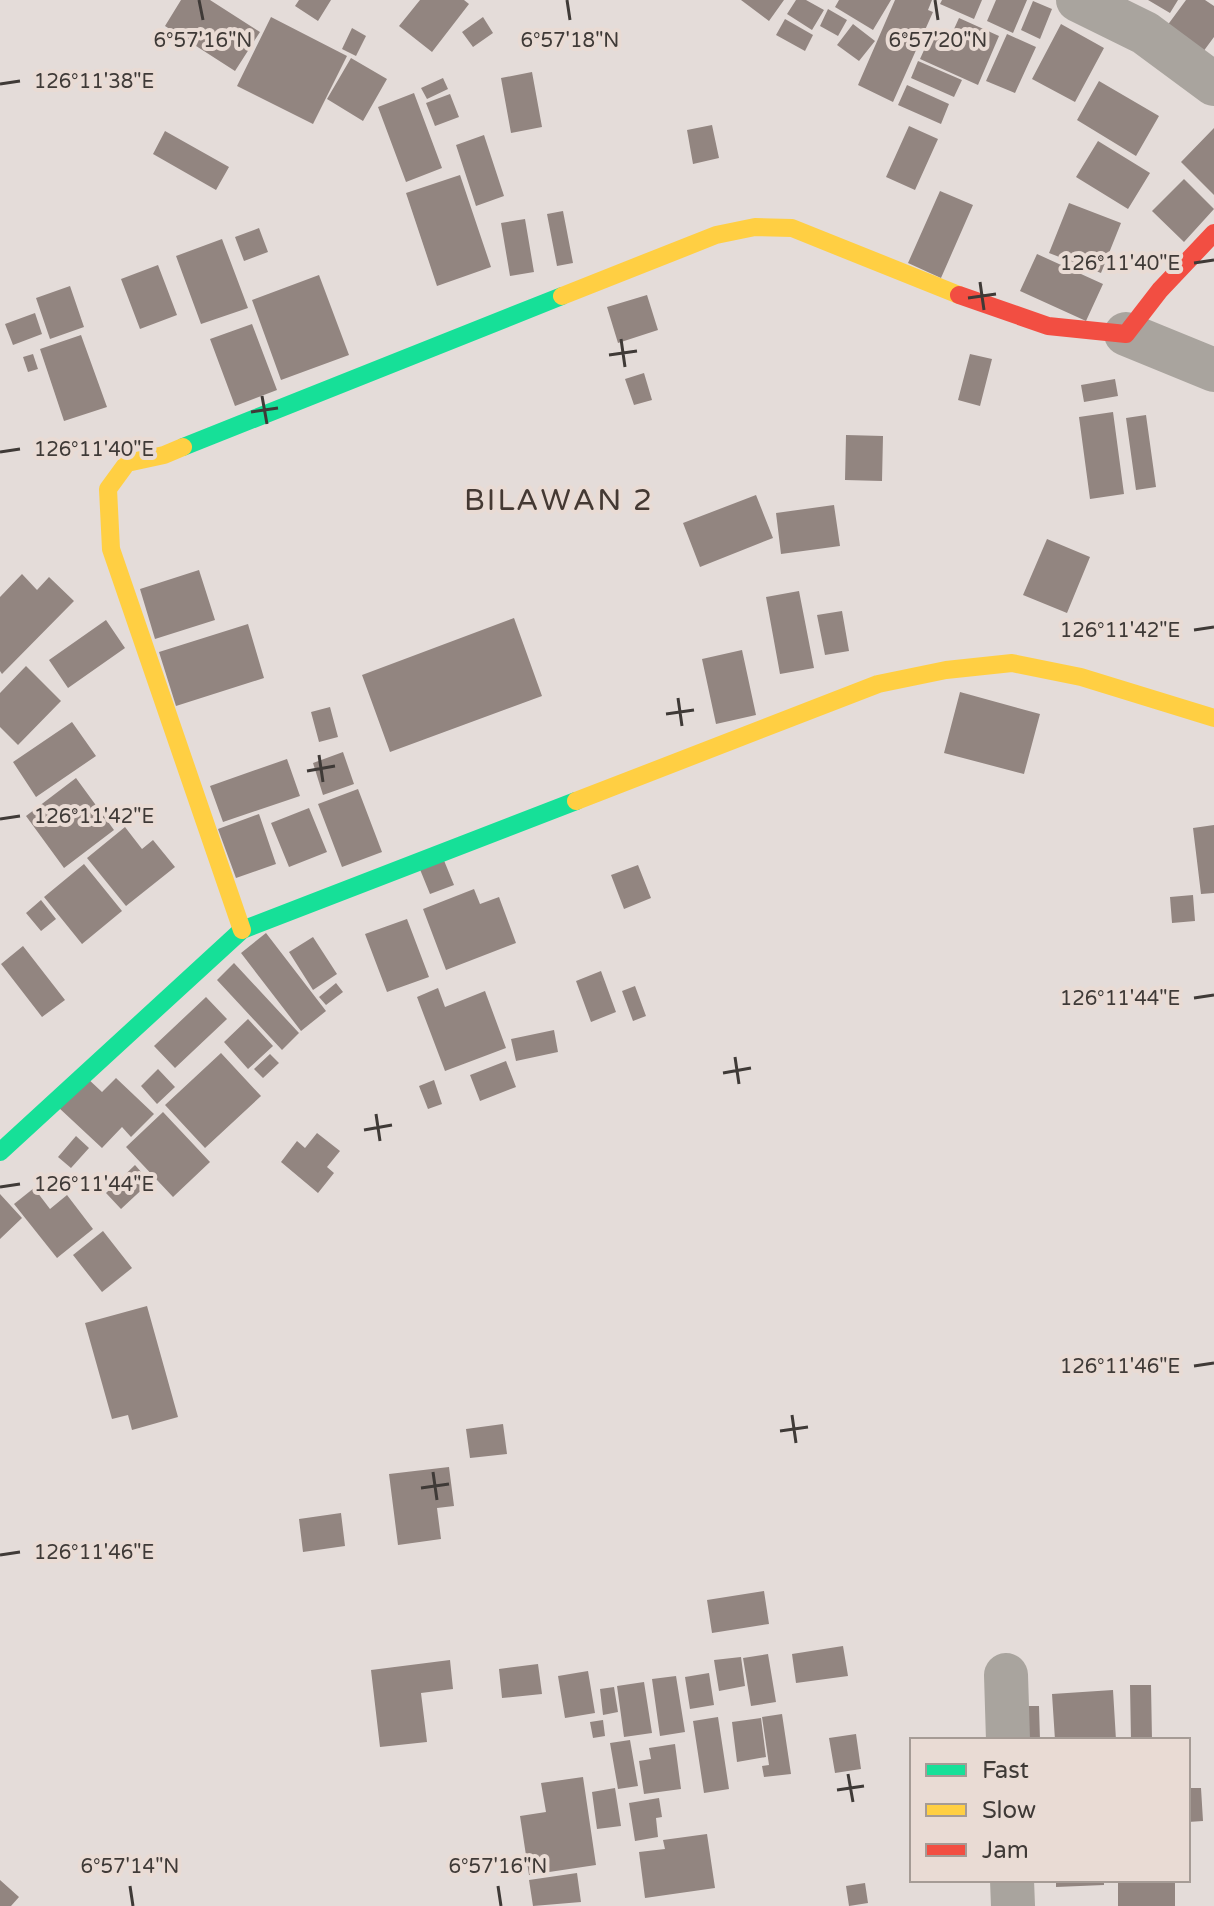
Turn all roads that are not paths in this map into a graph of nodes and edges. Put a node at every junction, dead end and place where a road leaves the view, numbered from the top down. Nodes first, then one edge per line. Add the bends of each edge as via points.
1 (1078, 0) edge
2 (1214, 84) edge
3 (1214, 233) edge
4 (1126, 334) junction
5 (1214, 370) edge
6 (1214, 718) edge
7 (242, 930) junction
8 (0, 1152) edge
9 (1006, 1675) dead end
10 (1008, 1738) edge
11 (1012, 1882) edge
12 (1013, 1906) edge

1 - 2 street via 1145,33
3 - 4 street
4 - 5 street
4 - 7 street via 1048,326 792,228 755,227 716,235 164,455 127,463 108,489 111,549
6 - 7 street via 1081,677 1012,663 919,675 878,684
7 - 8 street
9 - 10 street
11 - 12 street

